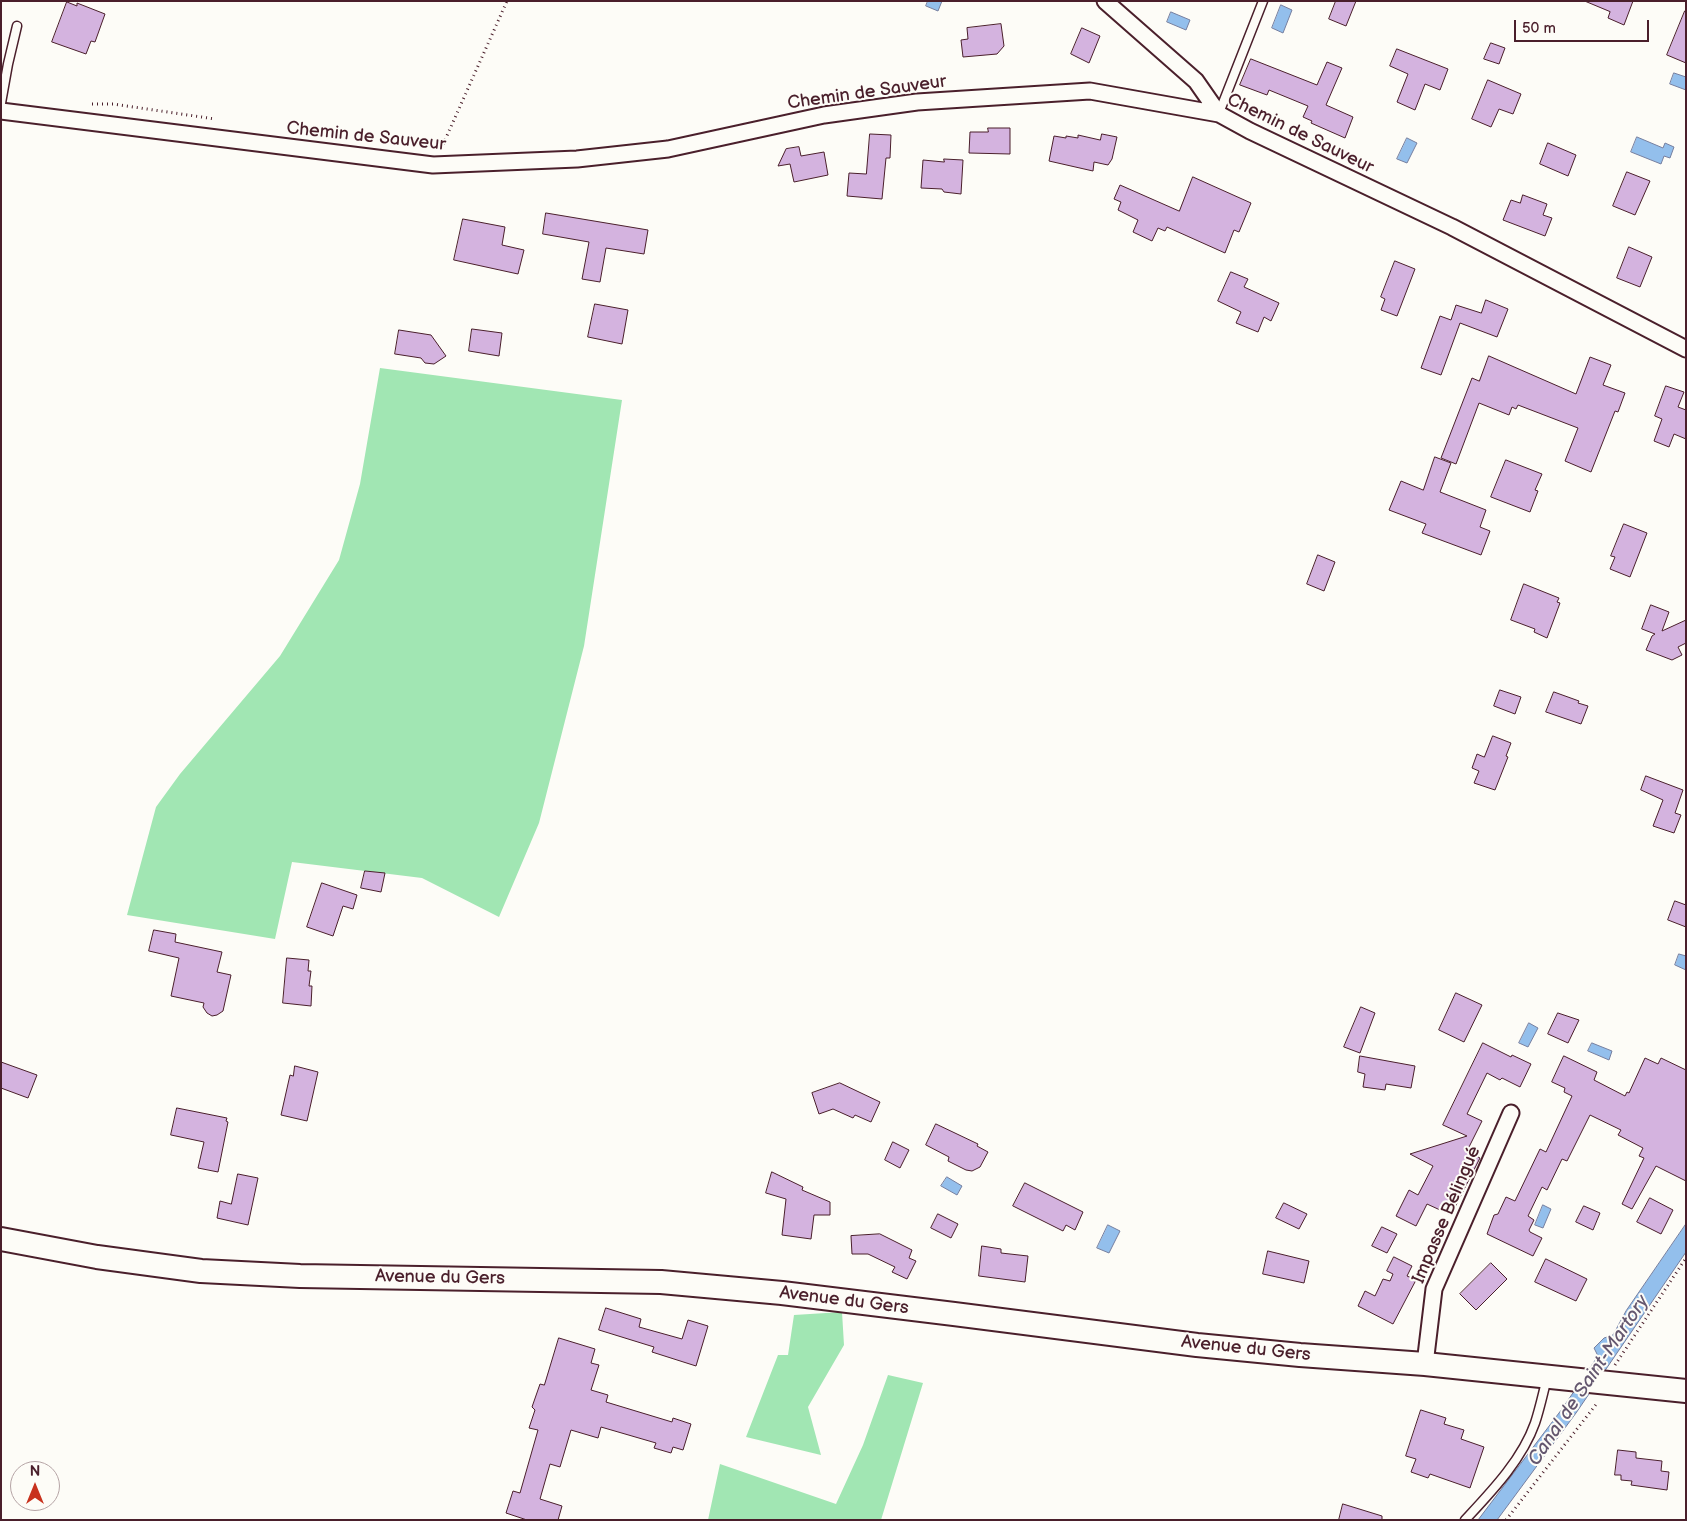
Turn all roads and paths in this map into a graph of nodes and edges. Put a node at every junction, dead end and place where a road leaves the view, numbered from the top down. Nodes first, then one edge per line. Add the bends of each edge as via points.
1 (507, 1) edge
2 (1263, 1) edge
3 (1108, 2) edge
4 (18, 26) dead end
5 (1, 103) edge
6 (84, 104) dead end
7 (1, 110) edge
8 (1219, 114) junction
9 (216, 120) dead end
10 (433, 149) dead end
11 (449, 150) dead end
12 (440, 151) junction
13 (1686, 349) edge
14 (1511, 1113) dead end
15 (1, 1239) edge
16 (1425, 1364) junction
17 (1547, 1376) junction
18 (1686, 1391) edge
19 (1466, 1520) edge

1 - 12 path
2 - 8 lane
3 - 8 street via 1196,81
4 - 5 lane
6 - 9 path via 113,104
7 - 8 street, Chemin de Sauveur via 433,165 577,159 668,149 824,114 926,101 1090,90
8 - 13 street, Chemin de Sauveur via 1452,227
10 - 12 path
11 - 12 path
14 - 16 street, Impasse Bélingué via 1434,1289
15 - 16 main road, Avenue du Gers via 97,1257 201,1271 300,1276 661,1282 1197,1345
16 - 17 main road, Avenue du Gers
17 - 18 main road, Avenue du Gers
17 - 19 lane via 1534,1424 1523,1449

